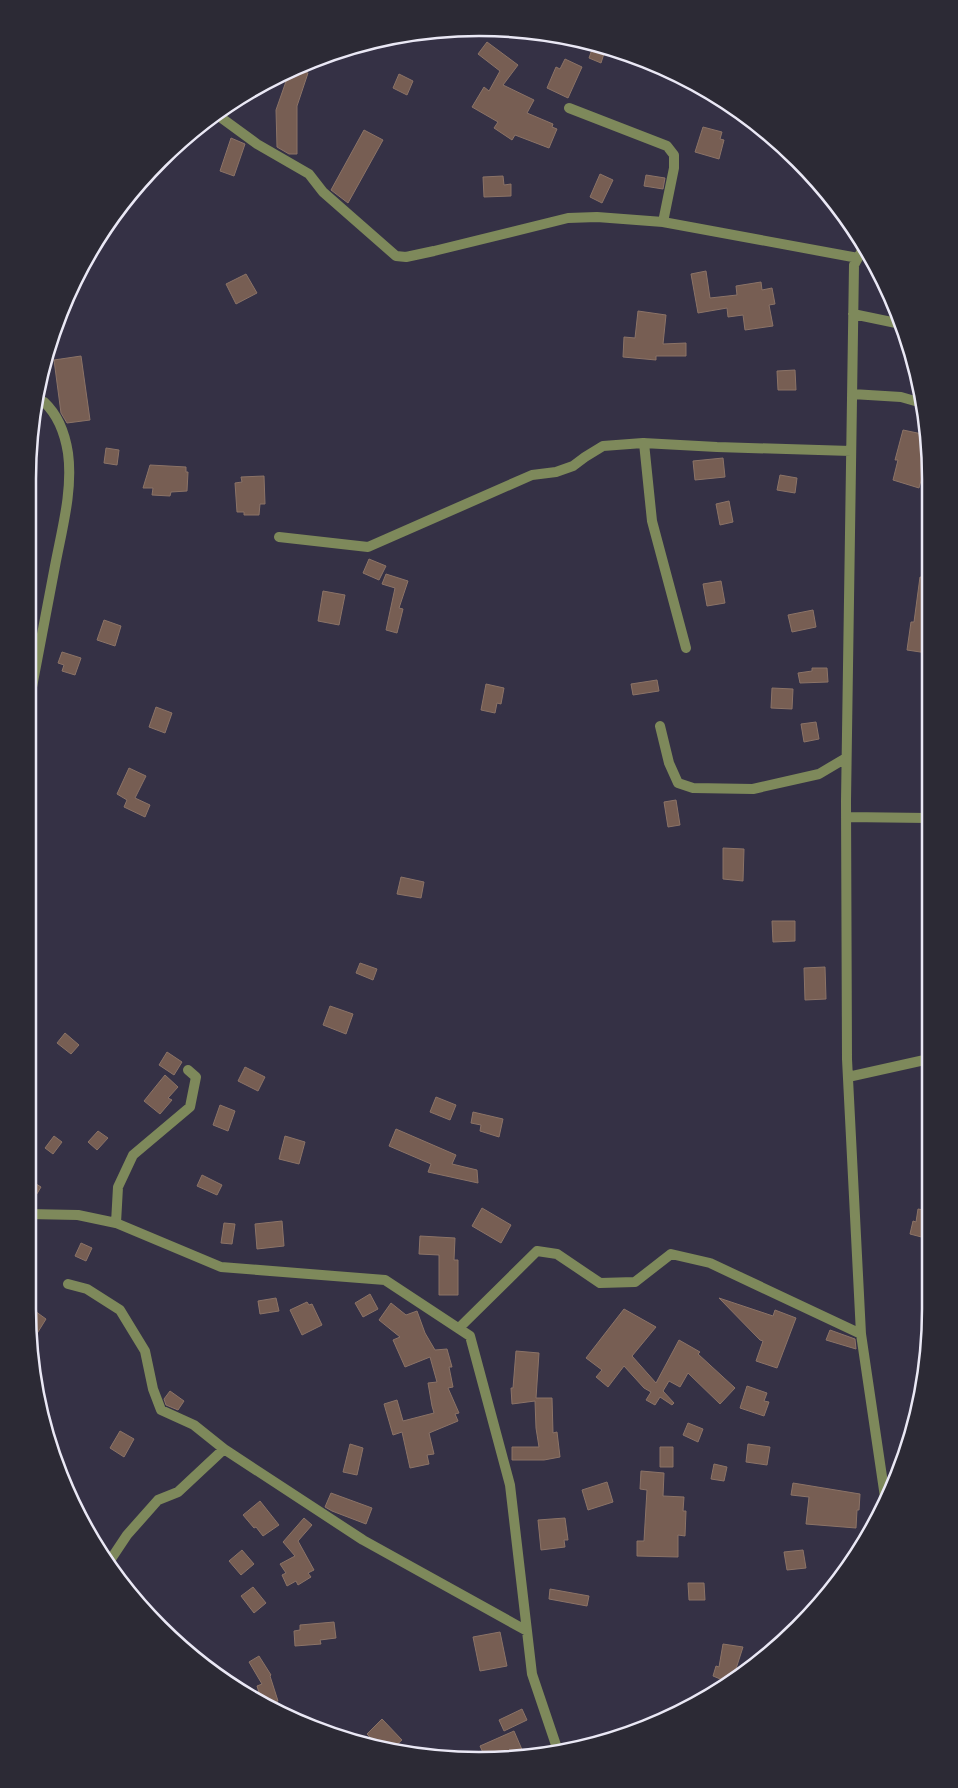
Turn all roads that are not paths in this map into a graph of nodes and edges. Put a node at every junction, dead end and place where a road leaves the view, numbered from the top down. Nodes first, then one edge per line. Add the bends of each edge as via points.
1 (569, 108) dead end
2 (222, 119) edge
3 (664, 222) junction
4 (860, 255) edge
5 (858, 258) junction
6 (853, 314) junction
7 (893, 322) edge
8 (852, 394) junction
9 (914, 401) edge
10 (44, 402) dead end
11 (644, 443) junction
12 (851, 451) junction
13 (279, 537) dead end
14 (686, 648) dead end
15 (36, 667) edge
16 (660, 726) dead end
17 (846, 758) junction
18 (846, 816) junction
19 (922, 818) edge
20 (922, 1061) edge
21 (188, 1070) dead end
22 (848, 1077) junction
23 (36, 1214) edge
24 (116, 1223) junction
25 (68, 1284) dead end
26 (459, 1328) junction
27 (861, 1334) junction
28 (224, 1449) junction
29 (884, 1486) edge
30 (112, 1557) edge
31 (527, 1632) junction
32 (556, 1745) edge

1 - 3 street via 667,146 674,155 674,168
2 - 3 street via 257,144 309,174 324,192 396,256 434,252 568,218
3 - 5 street
4 - 5 street
5 - 6 street via 854,265
6 - 7 street
6 - 8 street
8 - 9 street
8 - 12 street
10 - 15 street via 52,409 62,429 69,474 62,533
11 - 12 street
11 - 13 street via 603,446 573,466 532,475 368,547
11 - 14 street via 652,520
12 - 17 street
16 - 17 street via 669,763 678,783 693,788 753,789 819,774
17 - 18 street
18 - 19 street
18 - 22 street
20 - 22 street
21 - 24 street via 196,1077 190,1107 133,1155 118,1187
22 - 27 street
23 - 24 street via 78,1215
24 - 26 street via 221,1267 385,1280
25 - 28 street via 87,1289 120,1310 145,1351 161,1410 194,1425
26 - 27 street via 537,1251 557,1254 600,1283 635,1282 671,1254 710,1263
26 - 31 street via 470,1336 510,1485
27 - 29 street
28 - 30 street via 178,1492 158,1500
28 - 31 street via 364,1540
31 - 32 street via 532,1674

